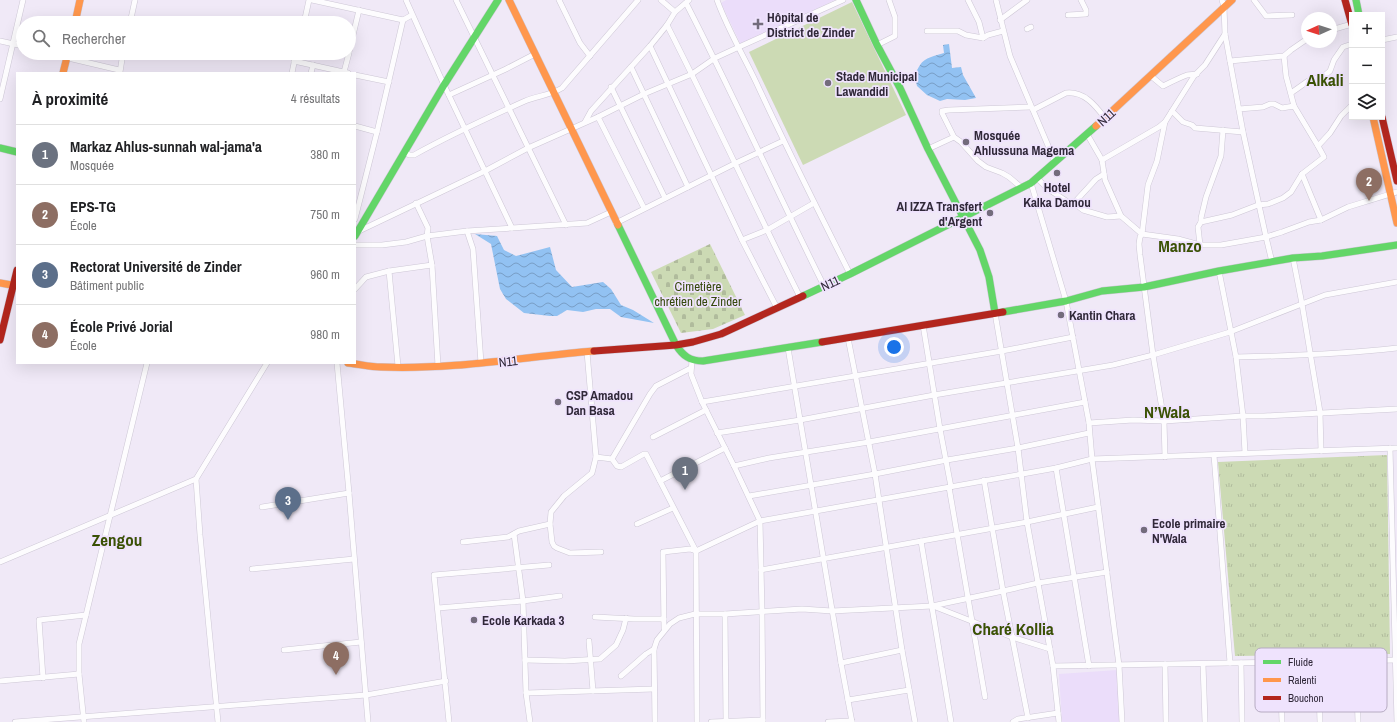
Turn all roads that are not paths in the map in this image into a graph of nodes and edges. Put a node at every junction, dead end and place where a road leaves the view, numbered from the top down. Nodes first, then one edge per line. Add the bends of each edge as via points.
1 (23, 0) edge
2 (80, 0) edge
3 (135, 0) edge
4 (310, 0) edge
5 (406, 0) edge
6 (456, 0) edge
7 (498, 0) edge
8 (509, 0) edge
9 (559, 0) edge
10 (638, 0) edge
11 (661, 0) edge
12 (717, 0) edge
13 (843, 0) edge
14 (856, 0) edge
15 (888, 0) edge
16 (968, 0) edge
17 (996, 0) edge
18 (1027, 0) edge
19 (1081, 0) edge
20 (1232, 0) edge
21 (1254, 0) edge
22 (1345, 0) edge
23 (1356, 0) edge
24 (687, 1) edge
25 (1223, 4) edge
26 (359, 10) junction
27 (675, 12) junction
28 (1358, 12) edge
29 (1349, 14) edge
30 (412, 15) junction
31 (1068, 15) dead end
32 (1292, 15) dead end
33 (19, 16) edge
34 (77, 16) edge
35 (132, 16) edge
36 (306, 16) edge
37 (403, 20) junction
38 (1000, 20) junction
39 (356, 23) edge
40 (667, 25) junction
41 (1349, 26) edge
42 (1337, 29) edge
43 (16, 31) edge
44 (927, 31) dead end
45 (1003, 32) junction
46 (1225, 34) junction
47 (474, 37) junction
48 (1397, 37) edge
49 (983, 38) junction
50 (1385, 39) edge
51 (0, 40) edge
52 (1301, 43) edge
53 (13, 44) junction
54 (16, 45) edge
55 (877, 45) junction
56 (1349, 45) edge
57 (650, 46) junction
58 (739, 47) junction
59 (535, 54) junction
60 (590, 56) junction
61 (1284, 56) junction
62 (715, 58) junction
63 (66, 60) edge
64 (80, 60) edge
65 (122, 60) edge
66 (348, 60) edge
67 (1230, 60) junction
68 (294, 61) joint
69 (313, 65) junction
70 (631, 67) junction
71 (63, 72) edge
72 (119, 72) edge
73 (292, 72) edge
74 (311, 72) edge
75 (342, 72) edge
76 (346, 72) edge
77 (692, 74) junction
78 (1198, 74) junction
79 (356, 75) edge
80 (493, 75) junction
81 (1151, 76) junction
82 (389, 82) junction
83 (444, 85) junction
84 (668, 85) junction
85 (611, 87) junction
86 (553, 92) junction
87 (1291, 93) junction
88 (644, 94) junction
89 (449, 95) junction
90 (0, 99) edge
91 (620, 105) junction
92 (1294, 106) junction
93 (1032, 108) junction
94 (1349, 108) edge
95 (508, 109) junction
96 (1240, 109) junction
97 (1172, 111) junction
98 (598, 117) junction
99 (1104, 118) junction
100 (1374, 120) edge
101 (1383, 120) edge
102 (585, 122) junction
103 (1165, 122) junction
104 (356, 126) edge
105 (465, 128) junction
106 (571, 129) junction
107 (1223, 130) junction
108 (377, 132) junction
109 (1243, 132) junction
110 (1087, 134) junction
111 (954, 137) junction
112 (783, 141) junction
113 (1318, 146) junction
114 (0, 148) edge
115 (528, 148) junction
116 (928, 149) junction
117 (405, 151) junction
118 (16, 152) edge
119 (759, 152) junction
120 (1102, 160) junction
121 (1055, 162) junction
122 (736, 163) junction
123 (485, 171) junction
124 (1104, 174) junction
125 (1302, 174) junction
126 (711, 175) junction
127 (1034, 180) junction
128 (1397, 181) edge
129 (688, 187) junction
130 (1022, 188) junction
131 (1394, 193) edge
132 (665, 198) junction
133 (416, 203) junction
134 (814, 203) junction
135 (1074, 203) junction
136 (1258, 206) junction
137 (644, 208) junction
138 (611, 212) junction
139 (356, 215) edge
140 (1120, 216) junction
141 (790, 218) junction
142 (963, 218) junction
143 (1321, 220) junction
144 (1201, 222) junction
145 (616, 223) junction
146 (1397, 224) edge
147 (566, 225) junction
148 (512, 228) junction
149 (767, 230) junction
150 (467, 231) junction
151 (356, 233) edge
152 (1142, 234) junction
153 (427, 236) junction
154 (1266, 237) junction
155 (742, 240) junction
156 (356, 245) edge
157 (1200, 245) junction
158 (1397, 245) edge
159 (1293, 258) junction
160 (1272, 262) junction
161 (432, 265) junction
162 (389, 271) junction
163 (1219, 271) junction
164 (850, 274) junction
165 (1397, 282) edge
166 (0, 283) edge
167 (15, 286) edge
168 (824, 286) junction
169 (1144, 287) junction
170 (356, 288) edge
171 (800, 297) junction
172 (1066, 301) junction
173 (1302, 304) junction
174 (777, 308) junction
175 (995, 313) junction
176 (923, 325) junction
177 (1230, 332) junction
178 (1072, 337) junction
179 (848, 338) junction
180 (0, 340) edge
181 (676, 345) junction
182 (788, 348) junction
183 (1397, 348) edge
184 (1002, 351) junction
185 (587, 352) junction
186 (1153, 355) junction
187 (1310, 355) junction
188 (1236, 357) junction
189 (481, 363) junction
190 (930, 363) junction
191 (146, 364) edge
192 (266, 364) edge
193 (337, 364) edge
194 (356, 364) edge
195 (691, 364) junction
196 (398, 366) junction
197 (438, 366) junction
198 (1078, 370) junction
199 (856, 376) junction
200 (1007, 383) junction
201 (795, 386) junction
202 (934, 395) junction
203 (702, 402) junction
204 (1085, 402) junction
205 (861, 408) junction
206 (1397, 409) edge
207 (706, 410) junction
208 (1320, 412) junction
209 (1013, 416) junction
210 (1243, 416) junction
211 (800, 420) junction
212 (1164, 421) junction
213 (1089, 423) junction
214 (940, 429) junction
215 (717, 433) junction
216 (1089, 433) junction
217 (653, 437) dead end
218 (869, 442) junction
219 (725, 448) junction
220 (1018, 448) junction
221 (1390, 448) junction
222 (1397, 448) edge
223 (1321, 451) junction
224 (805, 453) junction
225 (1245, 453) junction
226 (1214, 455) junction
227 (596, 457) junction
228 (1165, 457) junction
229 (612, 459) junction
230 (1092, 459) junction
231 (947, 460) junction
232 (734, 466) junction
233 (1056, 468) junction
234 (1022, 473) junction
235 (875, 474) junction
236 (196, 479) junction
237 (984, 480) junction
238 (660, 481) junction
239 (812, 485) junction
240 (950, 487) junction
241 (349, 493) junction
242 (749, 496) junction
243 (879, 500) junction
244 (262, 507) dead end
245 (1098, 507) junction
246 (673, 508) junction
247 (816, 511) junction
248 (1064, 514) junction
249 (110, 517) junction
250 (760, 521) junction
251 (1027, 522) junction
252 (550, 524) junction
253 (637, 524) dead end
254 (993, 528) junction
255 (514, 534) junction
256 (957, 535) junction
257 (921, 541) junction
258 (463, 542) dead end
259 (886, 547) junction
260 (696, 551) junction
261 (601, 552) dead end
262 (354, 559) junction
263 (823, 559) junction
264 (0, 562) edge
265 (549, 565) dead end
266 (519, 568) junction
267 (252, 569) dead end
268 (761, 570) junction
269 (1107, 572) junction
270 (1074, 577) junction
271 (1038, 583) junction
272 (1003, 591) junction
273 (560, 596) dead end
274 (968, 598) junction
275 (523, 601) junction
276 (932, 606) junction
277 (438, 608) junction
278 (896, 608) junction
279 (832, 611) junction
280 (762, 612) junction
281 (696, 614) junction
282 (725, 614) junction
283 (86, 615) junction
284 (595, 616) dead end
285 (626, 618) junction
286 (664, 619) junction
287 (972, 622) junction
288 (664, 629) junction
289 (1012, 637) junction
290 (589, 640) dead end
291 (361, 642) junction
292 (654, 649) junction
293 (1050, 649) junction
294 (284, 650) dead end
295 (902, 650) junction
296 (525, 660) junction
297 (590, 660) junction
298 (1396, 660) edge
299 (841, 663) junction
300 (1230, 663) junction
301 (1241, 663) junction
302 (1255, 663) edge
303 (1165, 664) junction
304 (1203, 664) junction
305 (1119, 665) junction
306 (1053, 666) junction
307 (1089, 666) junction
308 (79, 674) junction
309 (621, 676) dead end
310 (42, 678) junction
311 (0, 681) edge
312 (446, 681) junction
313 (654, 689) junction
314 (909, 690) junction
315 (593, 691) junction
316 (526, 693) junction
317 (366, 695) junction
318 (985, 697) dead end
319 (848, 700) junction
320 (217, 707) junction
321 (1282, 712) edge
322 (1320, 712) edge
323 (1358, 712) edge
324 (1058, 713) junction
325 (1028, 718) junction
326 (84, 719) edge
327 (725, 721) edge
328 (763, 721) edge
329 (15, 722) edge
330 (218, 722) edge
331 (368, 722) edge
332 (450, 722) edge
333 (530, 722) edge
334 (655, 722) edge
335 (697, 722) edge
336 (711, 722) edge
337 (828, 722) edge
338 (852, 722) edge
339 (915, 722) edge
340 (952, 722) edge
341 (1013, 722) edge
342 (1059, 722) edge
343 (1122, 722) edge
344 (1166, 722) edge
345 (1205, 722) edge
346 (1242, 722) edge
347 (1282, 722) edge
348 (1320, 722) edge
349 (1358, 722) edge
350 (1397, 722) edge

1 - 33 street
2 - 34 street
3 - 35 street
4 - 26 street
4 - 36 street
5 - 30 street
6 - 47 street
7 - 47 street
8 - 59 street
9 - 60 street via 580,43
10 - 60 street
11 - 27 street
12 - 58 street
13 - 58 street
14 - 55 street
15 - 55 street via 895,17 895,36
16 - 49 street via 979,22
17 - 38 street
18 - 38 street
19 - 31 street via 1086,14
20 - 25 street, N11
21 - 32 street via 1266,16
22 - 29 street
23 - 28 street
24 - 27 street
24 - 62 street
25 - 46 street
25 - 81 street, N11
26 - 37 street
26 - 39 street
27 - 40 street
30 - 37 street
30 - 83 street
37 - 82 street
38 - 45 street
40 - 57 street
40 - 77 street
41 - 42 street
43 - 53 street
44 - 49 street via 958,31
45 - 49 street
45 - 93 street via 1012,63
46 - 67 street
46 - 78 street
47 - 80 street
47 - 83 street
48 - 50 street
51 - 53 street
52 - 61 street
53 - 54 street
53 - 90 street
55 - 116 street
56 - 87 street via 1343,47 1330,71 1308,81
57 - 70 street
57 - 84 street
58 - 62 street
58 - 112 street
59 - 80 street
59 - 86 street
60 - 86 street via 562,88
61 - 67 street
61 - 87 street
62 - 77 street
62 - 119 street
63 - 71 street
64 - 72 street
65 - 72 street
66 - 76 street
67 - 96 street
68 - 69 street
68 - 73 street
69 - 74 street
69 - 75 street
70 - 85 street
70 - 88 street
77 - 84 street
77 - 122 street
78 - 81 street via 1188,75 1163,86
78 - 97 street via 1194,76
79 - 82 street
80 - 89 street
80 - 95 street
81 - 99 street, N11
82 - 108 street
83 - 89 street
83 - 117 street
84 - 88 street
84 - 126 street
85 - 91 street
85 - 102 street
86 - 95 street
86 - 106 street
87 - 92 street
88 - 91 street
88 - 129 street
89 - 105 street
91 - 98 street
91 - 132 street
92 - 96 street via 1282,108 1270,104
92 - 113 street
93 - 99 street via 1070,93 1077,94 1094,104
93 - 111 street via 942,111
93 - 121 street
94 - 113 street
95 - 105 street
95 - 115 street
96 - 109 street
97 - 103 street
97 - 107 street via 1183,122 1195,128
98 - 102 street
98 - 137 street
99 - 110 street, N11
100 - 131 street
101 - 128 street
102 - 106 street
103 - 120 street
103 - 152 street via 1157,161 1148,185
104 - 108 street
105 - 117 street via 414,155 409,155
105 - 123 street
106 - 115 street
106 - 138 street
107 - 109 street
107 - 144 street via 1221,156 1206,197
108 - 139 street
109 - 136 street
110 - 120 street
110 - 121 street, N11
111 - 116 street
111 - 130 street via 978,161 1009,177
112 - 119 street
112 - 134 street
113 - 125 street via 1324,157
114 - 118 street
115 - 123 street
115 - 147 street
116 - 142 street
117 - 151 street
119 - 122 street
119 - 141 street
120 - 124 street
121 - 127 street, N11
122 - 126 street
122 - 149 street
123 - 133 street
123 - 148 street
124 - 135 street
124 - 140 street
125 - 136 street via 1287,195
125 - 143 street
126 - 129 street
126 - 155 street
127 - 130 street, N11
127 - 135 street via 1068,202
127 - 172 street
129 - 132 street
130 - 142 street, N11
131 - 143 street via 1348,207
131 - 146 street
132 - 137 street
133 - 151 street
133 - 153 street via 428,228
134 - 141 street
134 - 164 street
135 - 140 street via 1083,210 1107,217
136 - 144 street
136 - 154 street
137 - 145 street
138 - 145 street
138 - 147 street via 590,222
140 - 152 street
141 - 149 street
141 - 168 street
142 - 164 street, N11
142 - 175 street via 985,263
143 - 154 street
144 - 157 street via 1198,227
145 - 181 street
147 - 148 street
148 - 150 street
149 - 155 street
149 - 171 street
150 - 153 street
150 - 189 street via 473,249
152 - 157 street
152 - 169 street via 1140,244
153 - 156 street via 406,242
153 - 161 street
154 - 157 street via 1221,245
154 - 160 street
155 - 174 street
158 - 159 street
159 - 160 street
159 - 173 street
160 - 163 street
161 - 162 street
161 - 197 street
162 - 170 street via 366,277
162 - 196 street
163 - 169 street
163 - 177 street
164 - 168 street, N11
165 - 173 street via 1337,292
166 - 167 street
167 - 180 street
168 - 171 street, N11
169 - 172 street via 1102,291
169 - 186 street
171 - 174 street, N11
172 - 175 street
172 - 178 street
173 - 177 street
173 - 187 street
174 - 181 street, N11 via 721,334
175 - 176 street
175 - 184 street
176 - 179 street
176 - 190 street
177 - 186 street
177 - 188 street
178 - 184 street
178 - 198 street
179 - 182 street
179 - 199 street
181 - 185 street, N11
181 - 195 street
182 - 195 street
182 - 201 street
183 - 187 street
184 - 190 street
184 - 200 street
185 - 189 street, N11
185 - 227 street
186 - 198 street
186 - 212 street
187 - 188 street
187 - 208 street
188 - 210 street
189 - 197 street, N11
190 - 199 street
190 - 202 street
191 - 249 street
192 - 236 street
193 - 241 street
194 - 196 street, N11
195 - 203 street via 691,374
195 - 229 street via 656,386
196 - 197 street, N11
198 - 200 street
198 - 204 street
199 - 201 street
199 - 205 street
200 - 202 street
200 - 209 street
201 - 203 street
201 - 211 street
202 - 205 street
202 - 214 street
203 - 207 street
204 - 209 street
204 - 213 street
205 - 211 street
205 - 218 street
206 - 208 street
207 - 215 street
207 - 217 street
208 - 210 street
208 - 223 street
209 - 214 street
209 - 220 street
210 - 212 street
210 - 225 street
211 - 215 street
211 - 224 street
212 - 213 street
212 - 228 street
213 - 216 street
214 - 218 street
214 - 231 street
215 - 219 street
216 - 220 street
216 - 230 street
218 - 224 street
218 - 235 street
219 - 232 street
219 - 238 street
220 - 231 street
220 - 234 street
221 - 222 street
221 - 223 street
221 - 298 street
223 - 225 street
224 - 232 street
224 - 239 street
225 - 226 street
226 - 228 street
226 - 300 street
227 - 229 street
227 - 252 street via 592,473 564,496 552,512
228 - 230 street
229 - 238 street via 621,467 646,454
230 - 233 street
230 - 245 street
231 - 235 street
231 - 240 street
232 - 242 street
233 - 234 street
233 - 248 street
234 - 237 street
234 - 251 street
235 - 239 street
235 - 243 street
236 - 249 street
236 - 320 street
237 - 240 street
237 - 254 street
238 - 246 street
239 - 242 street
239 - 247 street
240 - 243 street
240 - 256 street
241 - 244 street
241 - 262 street
242 - 250 street
243 - 247 street
243 - 259 street
245 - 248 street
245 - 269 street
246 - 253 street
246 - 260 street
247 - 250 street
247 - 263 street
248 - 251 street
248 - 270 street
249 - 264 street
249 - 283 street
250 - 260 street
250 - 268 street
251 - 254 street
251 - 271 street
252 - 255 street
252 - 261 street via 552,542 557,548 570,552
254 - 256 street
254 - 272 street
255 - 258 street via 508,537
255 - 266 street
256 - 257 street
256 - 274 street
257 - 259 street
257 - 276 street
259 - 263 street
259 - 278 street
260 - 281 street
260 - 286 street via 690,549 662,552
262 - 267 street
262 - 291 street
263 - 268 street
263 - 279 street
265 - 266 street
266 - 275 street
266 - 277 street via 434,575
268 - 280 street
269 - 270 street
269 - 305 street
270 - 271 street
270 - 307 street
271 - 272 street
271 - 293 street
272 - 274 street
272 - 289 street
273 - 275 street
274 - 276 street
274 - 287 street
275 - 277 street
275 - 296 street
276 - 278 street
276 - 287 street
276 - 340 street
277 - 312 street
278 - 279 street
278 - 295 street
279 - 280 street via 802,609
279 - 299 street
280 - 282 street
280 - 328 street
281 - 282 street
281 - 288 street via 679,618
281 - 335 street
282 - 327 street
283 - 308 street via 79,650
283 - 310 street via 39,620
284 - 285 street
285 - 286 street
285 - 297 street via 616,645 600,659
286 - 288 street
287 - 289 street
287 - 318 street
288 - 292 street via 656,640
289 - 293 street
289 - 325 street
290 - 297 street
291 - 294 street
291 - 317 street
292 - 309 street
292 - 313 street
293 - 306 street
295 - 299 street
295 - 314 street
296 - 297 street
296 - 316 street
297 - 315 street
298 - 350 street
299 - 319 street
300 - 301 street
300 - 304 street
301 - 302 street
301 - 346 street
303 - 304 street
303 - 305 street
303 - 344 street
304 - 345 street
305 - 307 street
305 - 343 street
306 - 307 street
306 - 324 street
308 - 310 street
308 - 326 street
310 - 311 street
312 - 317 street
312 - 332 street
313 - 315 street
313 - 334 street
314 - 319 street
314 - 339 street
315 - 316 street
316 - 333 street
317 - 320 street
317 - 331 street
319 - 338 street
320 - 326 street
320 - 330 street
321 - 347 street
322 - 348 street
323 - 349 street
324 - 325 street
324 - 342 street
325 - 341 street
326 - 329 street
327 - 328 street
327 - 336 street
337 - 338 street

